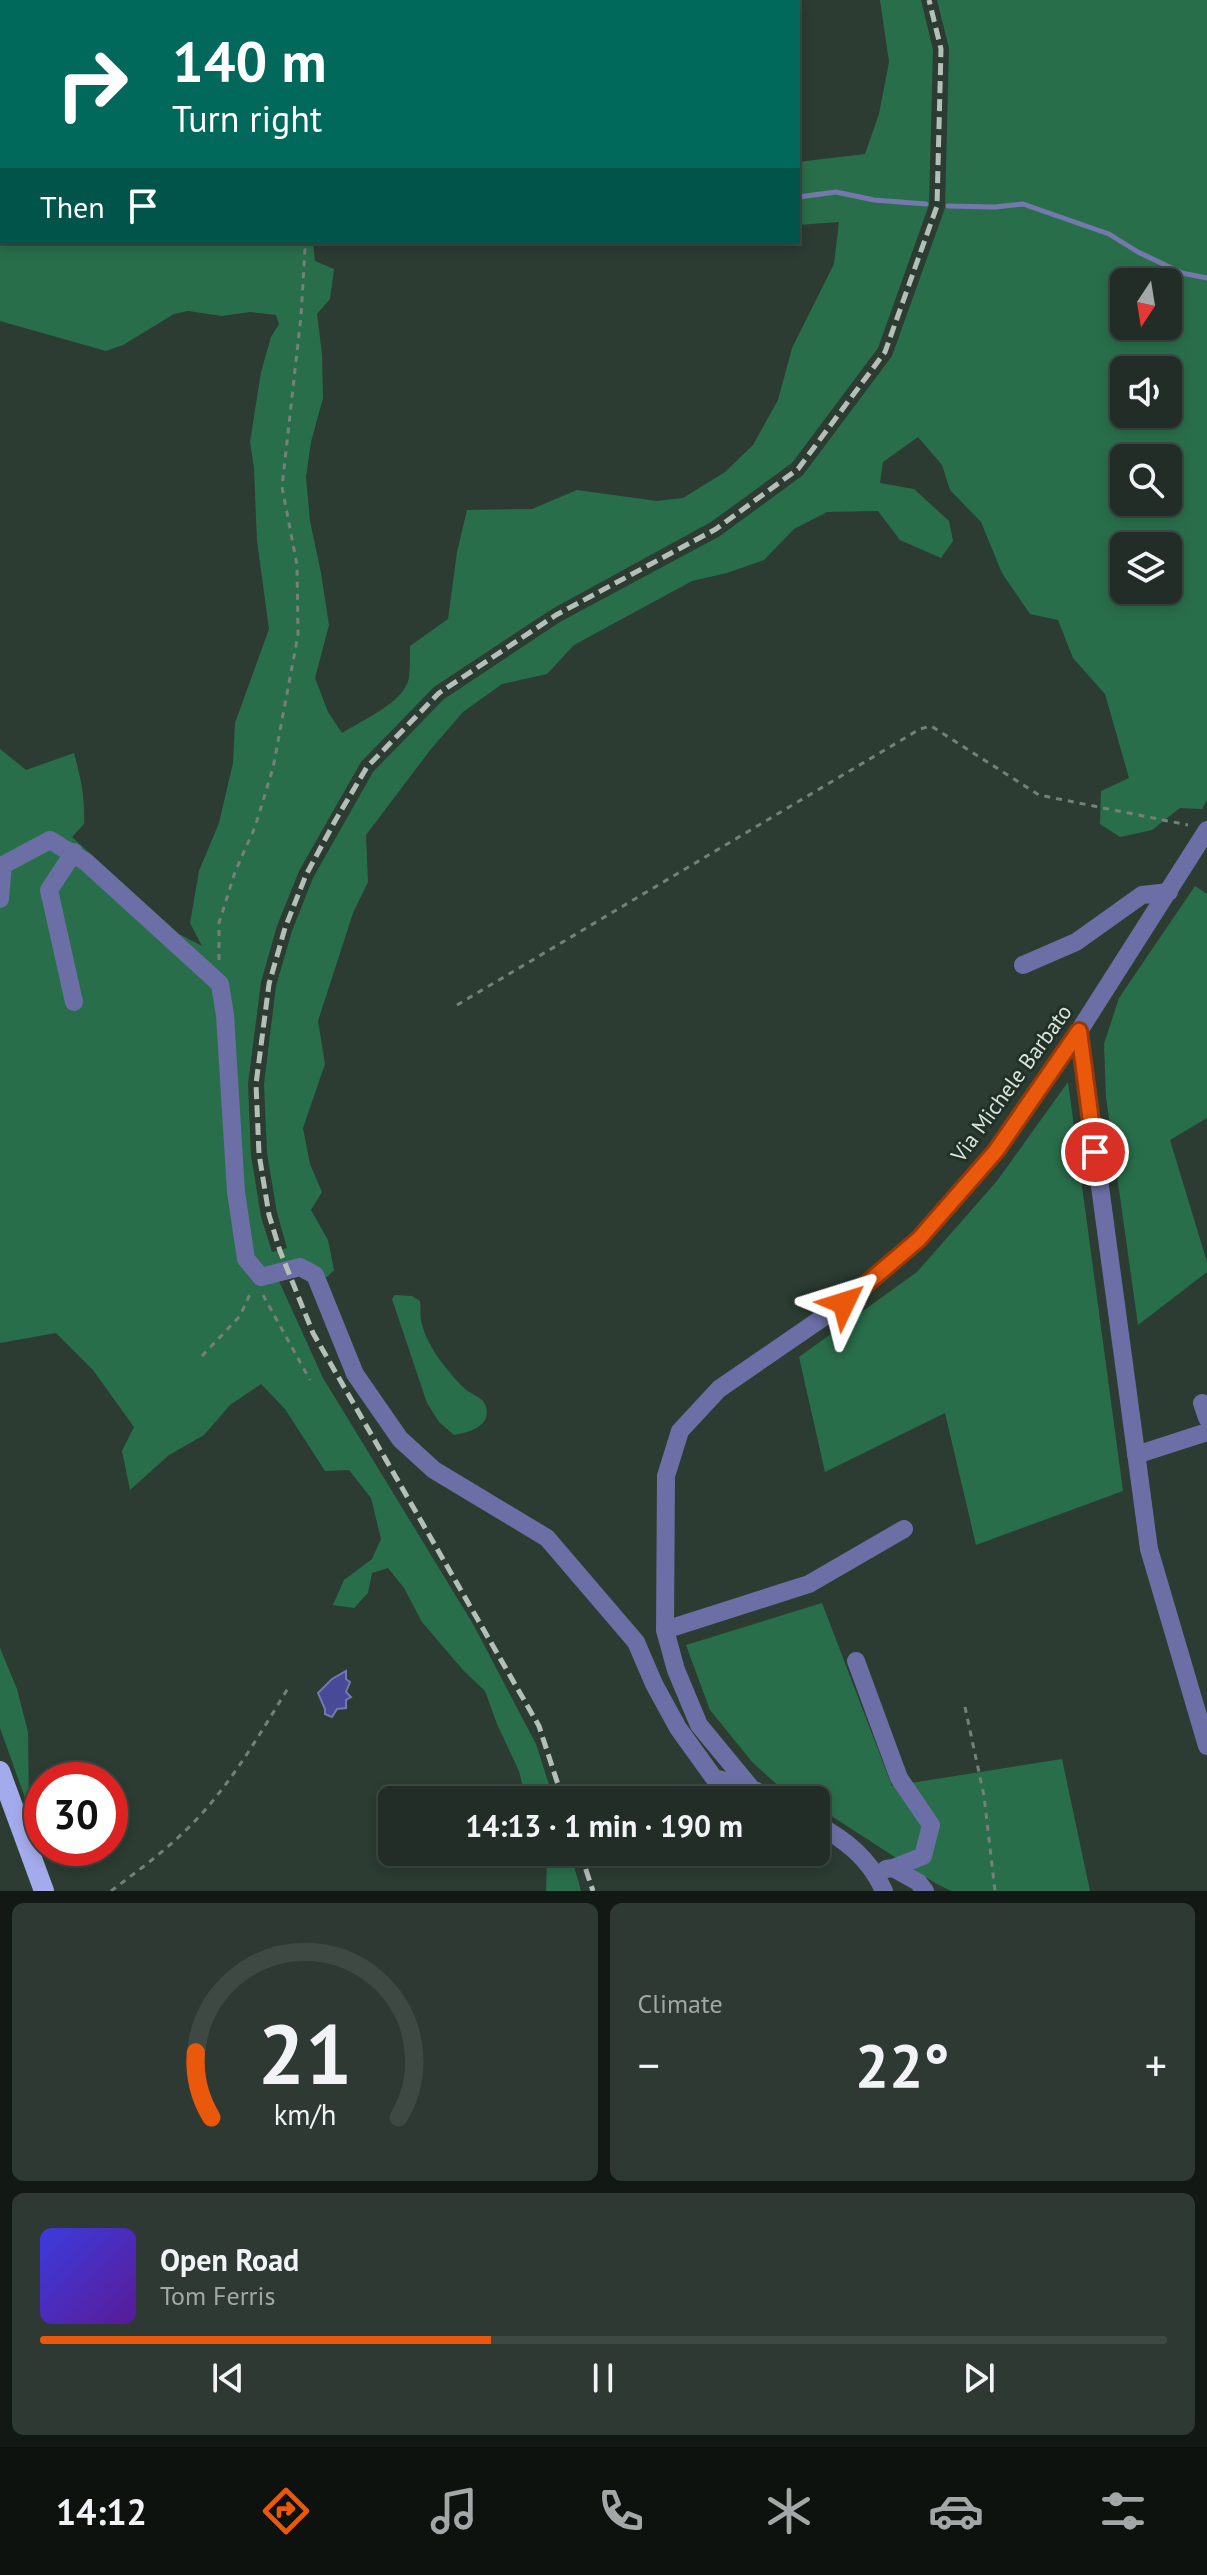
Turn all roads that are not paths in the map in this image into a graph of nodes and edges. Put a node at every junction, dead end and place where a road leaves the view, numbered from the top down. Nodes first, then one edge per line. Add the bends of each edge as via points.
1 (1199, 828) edge
2 (74, 852) junction
3 (1169, 892) junction
4 (0, 899) edge
5 (1023, 965) dead end
6 (74, 1002) dead end
7 (1079, 1031) junction
8 (1207, 1432) edge
9 (1136, 1455) junction
10 (904, 1529) dead end
11 (665, 1630) junction
12 (856, 1661) dead end
13 (1207, 1746) edge
14 (0, 1771) edge
15 (744, 1786) edge
16 (749, 1786) edge
17 (830, 1831) edge
18 (884, 1870) junction
19 (44, 1891) edge
20 (873, 1891) edge
21 (884, 1891) edge
22 (925, 1891) edge

1 - 3 street, Via Michele Barbato
2 - 4 street via 50,840 3,865
2 - 6 street via 49,890
2 - 15 street via 220,984 246,1259 261,1277 300,1267 315,1275 355,1374 400,1439 434,1470 547,1538 636,1642 678,1728 714,1778
3 - 5 street via 1142,895 1076,942
3 - 7 street, Via Michele Barbato
7 - 9 street
7 - 11 street, Via Michele Barbato via 996,1151 919,1239 844,1303 719,1389 680,1431 666,1476
8 - 9 street
9 - 13 street via 1149,1549
10 - 11 street via 809,1584
11 - 16 street, Via Michele Barbato via 699,1725
12 - 18 street via 899,1778 931,1825 923,1856
14 - 19 main road
17 - 18 street
18 - 20 street
18 - 21 street
18 - 22 street via 918,1882

